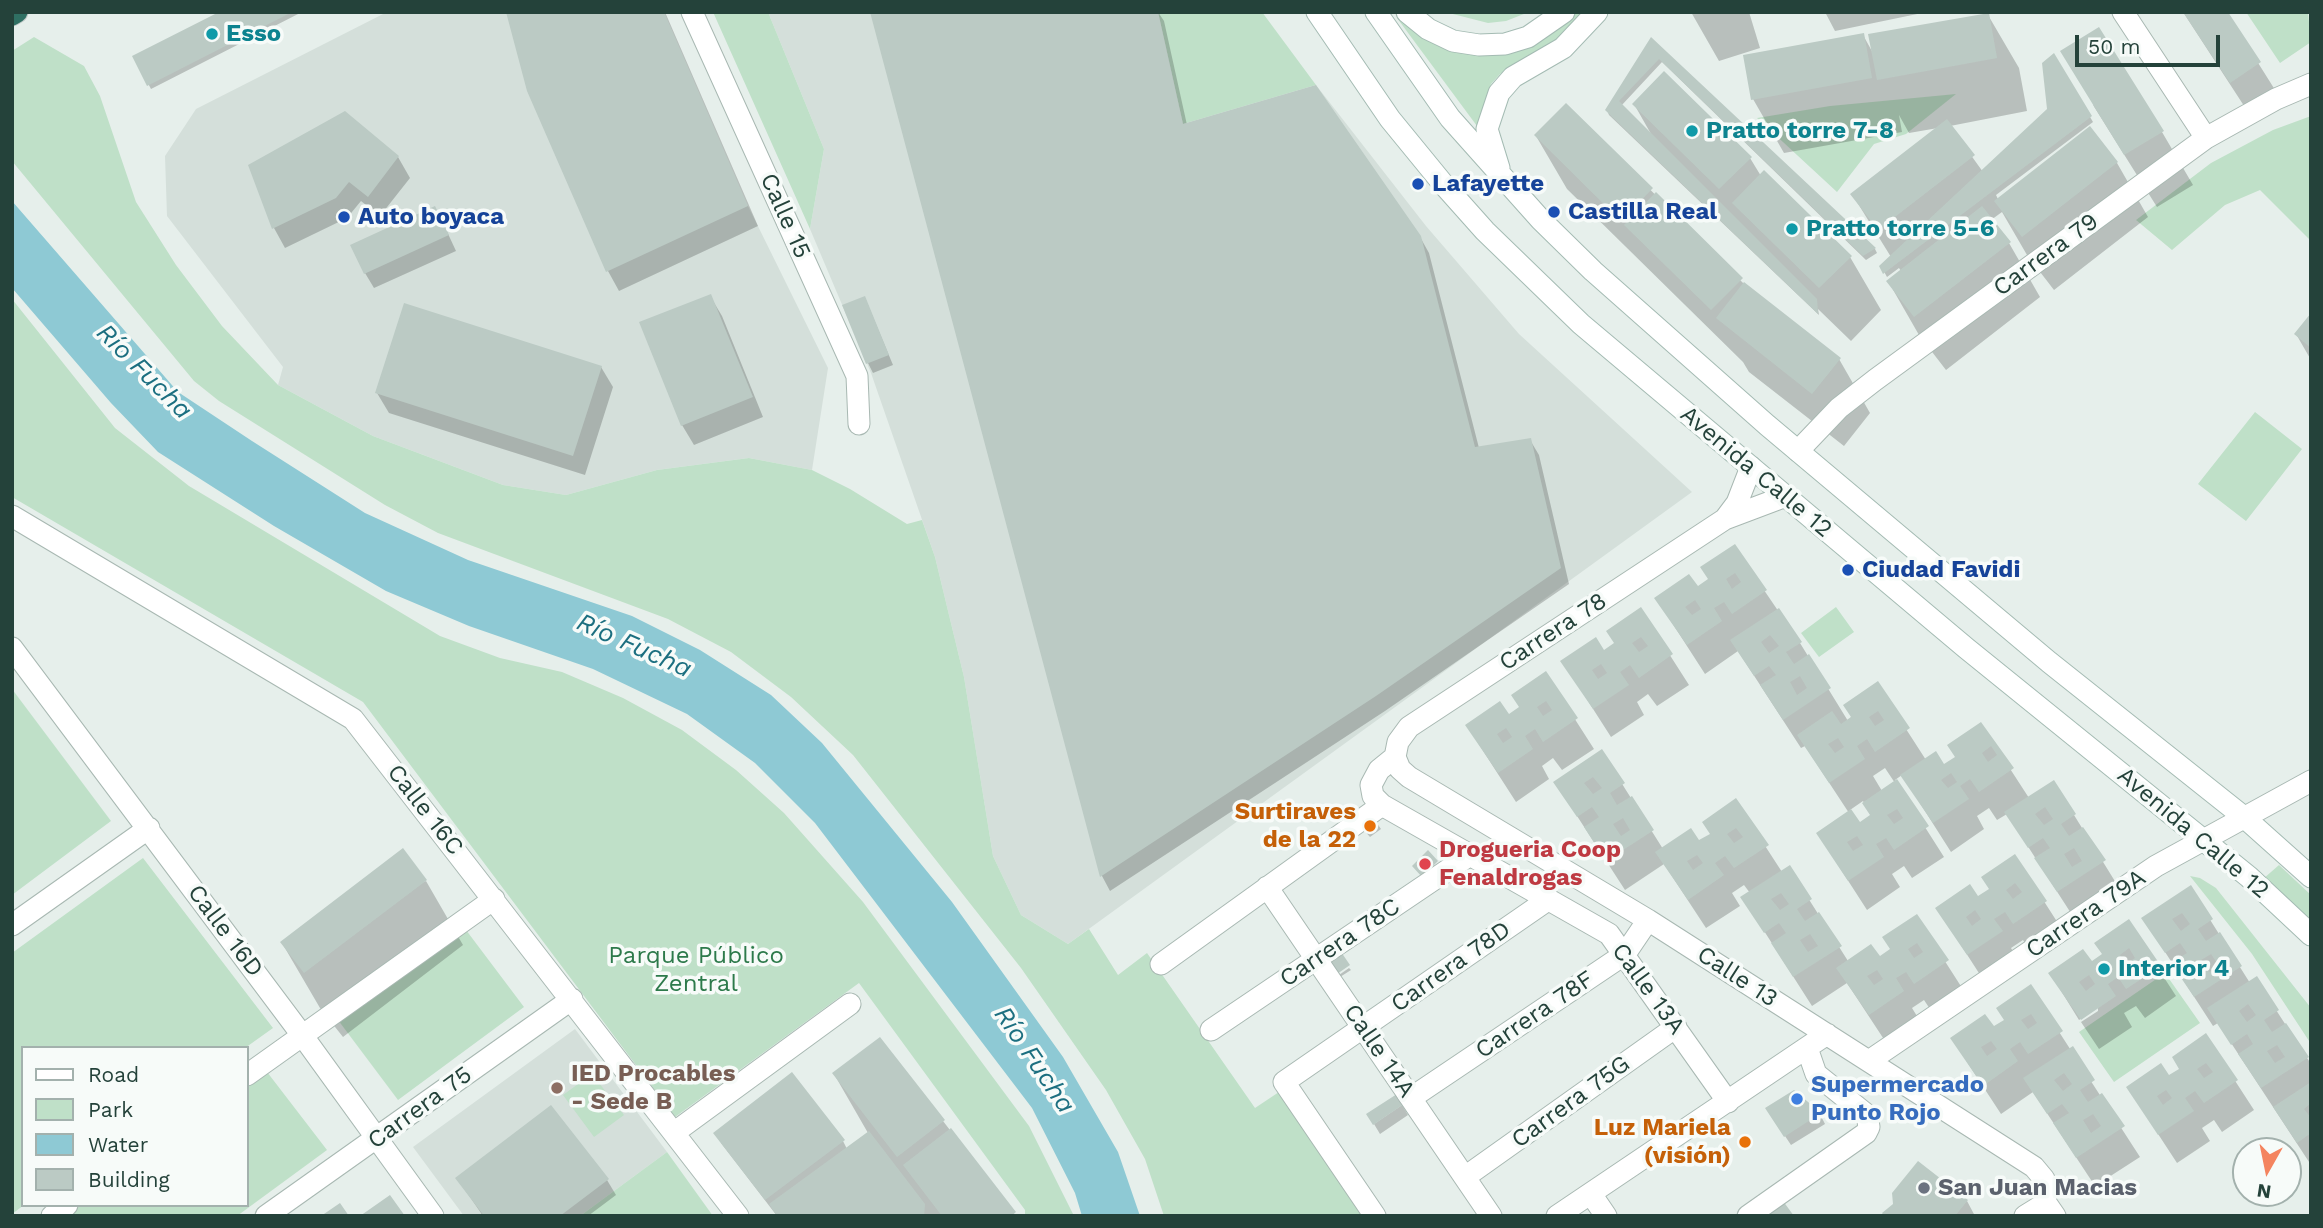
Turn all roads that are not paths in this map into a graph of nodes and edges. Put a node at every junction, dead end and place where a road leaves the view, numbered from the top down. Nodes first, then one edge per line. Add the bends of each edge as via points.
1 (692, 12) edge
2 (1317, 12) edge
3 (1376, 12) edge
4 (1407, 12) edge
5 (1564, 12) edge
6 (1597, 12) edge
7 (2123, 12) edge
8 (2311, 84) edge
9 (2206, 138) junction
10 (1500, 173) junction
11 (859, 424) dead end
12 (1798, 451) junction
13 (1751, 467) junction
14 (1786, 496) junction
15 (12, 516) edge
16 (1724, 519) junction
17 (12, 648) edge
18 (1395, 757) junction
19 (2311, 781) edge
20 (1382, 805) junction
21 (2245, 818) junction
22 (149, 828) junction
23 (2204, 840) junction
24 (1470, 855) junction
25 (2311, 877) edge
26 (1267, 887) junction
27 (494, 899) junction
28 (1549, 899) junction
29 (1648, 919) junction
30 (12, 925) edge
31 (2311, 935) edge
32 (1625, 954) junction
33 (1316, 959) junction
34 (1161, 964) dead end
35 (572, 999) junction
36 (850, 1004) dead end
37 (1676, 1027) junction
38 (1363, 1028) junction
39 (1211, 1030) dead end
40 (1827, 1034) junction
41 (302, 1035) junction
42 (1807, 1048) junction
43 (1868, 1061) junction
44 (248, 1074) edge
45 (1411, 1098) junction
46 (1728, 1102) junction
47 (675, 1132) junction
48 (377, 1139) junction
49 (1465, 1177) junction
50 (1591, 1194) junction
51 (2051, 1209) edge
52 (267, 1216) edge
53 (433, 1216) edge
54 (738, 1216) edge
55 (1375, 1216) edge
56 (1491, 1216) edge
57 (1558, 1216) edge
58 (1606, 1216) edge
59 (1748, 1216) edge
60 (2025, 1216) edge

1 - 11 street, Calle 15 via 857,376
2 - 13 street, Avenida Calle 12 via 1390,119 1485,231 1615,354
3 - 10 street, Avenida Calle 12 via 1427,89
4 - 5 street via 1453,41 1479,45 1528,37
6 - 10 street via 1563,48 1513,77 1499,93 1488,129
7 - 9 street
8 - 9 street, Carrera 79
9 - 12 street, Carrera 79 via 1856,395
10 - 12 street, Avenida Calle 12 via 1593,271
12 - 21 street, Avenida Calle 12 via 2038,653
13 - 14 street, Avenida Calle 12
13 - 16 street, Carrera 78 via 1737,503
14 - 16 street, Carrera 78
14 - 23 street, Avenida Calle 12
15 - 27 street, Calle 16C via 353,719
16 - 18 street, Carrera 78 via 1409,727 1398,741
17 - 22 street, Calle 16D
18 - 20 street via 1379,770 1371,785 1373,796
18 - 29 street, Calle 13 via 1409,777
19 - 21 street, Carrera 79A
20 - 24 street, Calle 13A
20 - 26 street
21 - 23 street, Carrera 79A
21 - 25 street, Avenida Calle 12
22 - 30 street
22 - 41 street, Calle 16D
23 - 31 street, Avenida Calle 12
23 - 43 street, Carrera 79A via 2156,866
24 - 28 street, Calle 13A
24 - 33 street, Carrera 78C
26 - 33 street, Calle 14A
26 - 34 street
27 - 35 street, Calle 16C
27 - 41 street
28 - 32 street, Calle 13A via 1609,934
28 - 38 street, Carrera 78D
29 - 32 street, Carrera 78F
29 - 40 street, Calle 13
32 - 37 street, Calle 13A
32 - 45 street, Carrera 78F
33 - 38 street, Calle 14A
33 - 39 street, Carrera 78C
35 - 47 street, Calle 16C
35 - 48 street, Carrera 75
36 - 47 street
37 - 46 street, Calle 13A
37 - 49 street, Carrera 75G
38 - 45 street, Calle 14A
38 - 55 street, Carrera 78D via 1283,1082
40 - 42 street
40 - 43 street, Calle 13
41 - 44 street
41 - 48 street, Calle 16D
42 - 46 street
42 - 59 street via 1816,1074 1867,1115 1869,1127
43 - 51 street, Calle 13 via 2034,1167 2044,1179
45 - 49 street, Calle 14A
46 - 50 street
47 - 54 street, Calle 16C
48 - 52 street, Carrera 75
48 - 53 street, Calle 16D
49 - 56 street, Calle 14A
50 - 57 street
50 - 58 street
51 - 60 street

